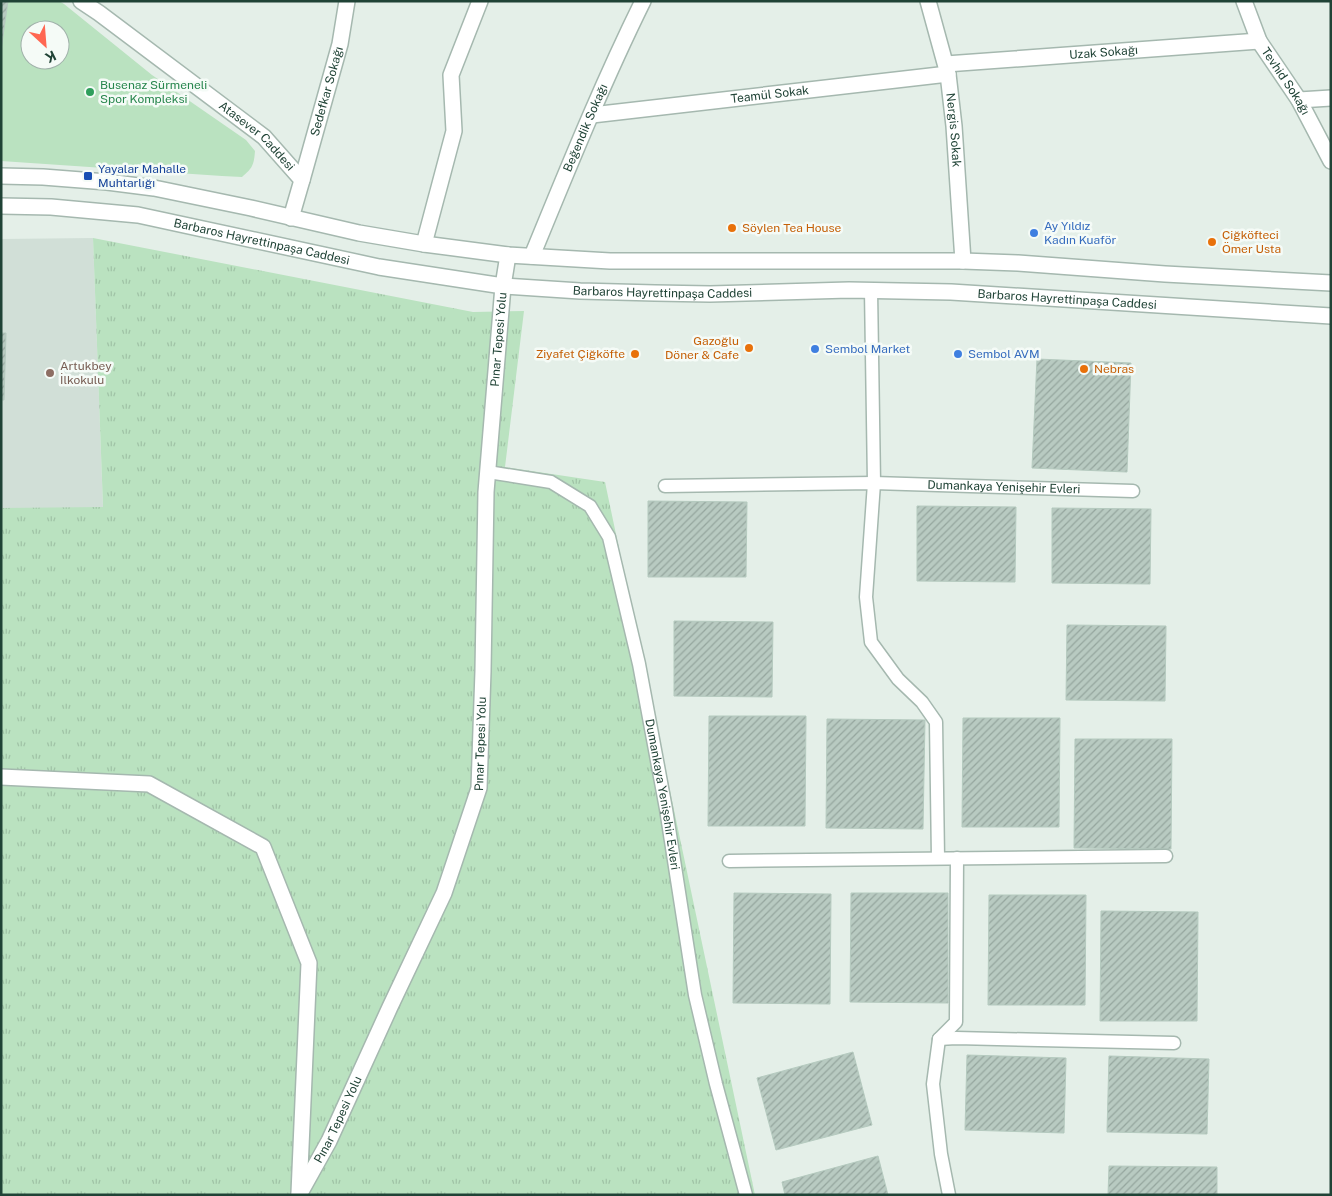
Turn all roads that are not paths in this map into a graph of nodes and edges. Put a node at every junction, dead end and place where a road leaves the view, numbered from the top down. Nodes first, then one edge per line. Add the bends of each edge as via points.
1 (81, 1) edge
2 (346, 1) edge
3 (480, 1) edge
4 (643, 1) edge
5 (928, 1) edge
6 (1244, 1) edge
7 (1259, 41) junction
8 (947, 69) junction
9 (1331, 98) edge
10 (1299, 100) junction
11 (592, 114) junction
12 (1331, 161) edge
13 (1, 176) edge
14 (302, 180) junction
15 (1, 206) edge
16 (292, 218) junction
17 (424, 244) junction
18 (508, 255) junction
19 (532, 256) junction
20 (964, 261) junction
21 (1331, 283) edge
22 (503, 286) junction
23 (871, 290) junction
24 (1331, 316) edge
25 (488, 472) junction
26 (874, 483) junction
27 (666, 486) dead end
28 (1133, 491) dead end
29 (1, 777) edge
30 (1166, 856) dead end
31 (938, 858) junction
32 (957, 858) junction
33 (729, 860) dead end
34 (939, 1039) junction
35 (1174, 1043) dead end
36 (299, 1195) edge
37 (746, 1195) edge
38 (949, 1195) edge

1 - 14 street, Atasever Caddesi via 264,137
2 - 14 street, Sedefkar Sokağı via 340,44
3 - 17 street via 451,74 454,131
4 - 11 street, Beğendik Sokağı
5 - 8 street, Nergis Sokak
6 - 7 street, Tevhid Sokağı
7 - 8 street, Uzak Sokağı
7 - 10 street, Tevhid Sokağı
8 - 11 street, Teamül Sokak
8 - 20 street, Nergis Sokak
9 - 10 street
10 - 12 street, Tevhid Sokağı
11 - 19 street, Beğendik Sokağı
13 - 16 street via 138,186
14 - 16 street, Atasever Caddesi
15 - 22 street, Barbaros Hayrettinpaşa Caddesi via 51,207 138,216 379,267
16 - 17 street
17 - 18 street
18 - 19 street
18 - 22 street, Pınar Tepesi Yolu
19 - 20 street via 610,261
20 - 21 street
22 - 23 street, Barbaros Hayrettinpaşa Caddesi via 710,294
22 - 25 street, Pınar Tepesi Yolu
23 - 24 street, Barbaros Hayrettinpaşa Caddesi via 952,292
23 - 26 lane
25 - 36 street, Pınar Tepesi Yolu via 478,788 444,893 330,1141
25 - 37 lane, Dumankaya Yenişehir Evleri via 551,482 590,506 609,537 666,809 695,994
26 - 27 lane, Dumankaya Yenişehir Evleri
26 - 28 lane, Dumankaya Yenişehir Evleri
26 - 31 lane via 866,597 871,642 936,722
29 - 36 street via 149,784 262,847 309,963
30 - 32 lane
31 - 32 lane
31 - 33 lane
32 - 34 lane via 956,1022
34 - 35 lane
34 - 38 lane via 933,1084

